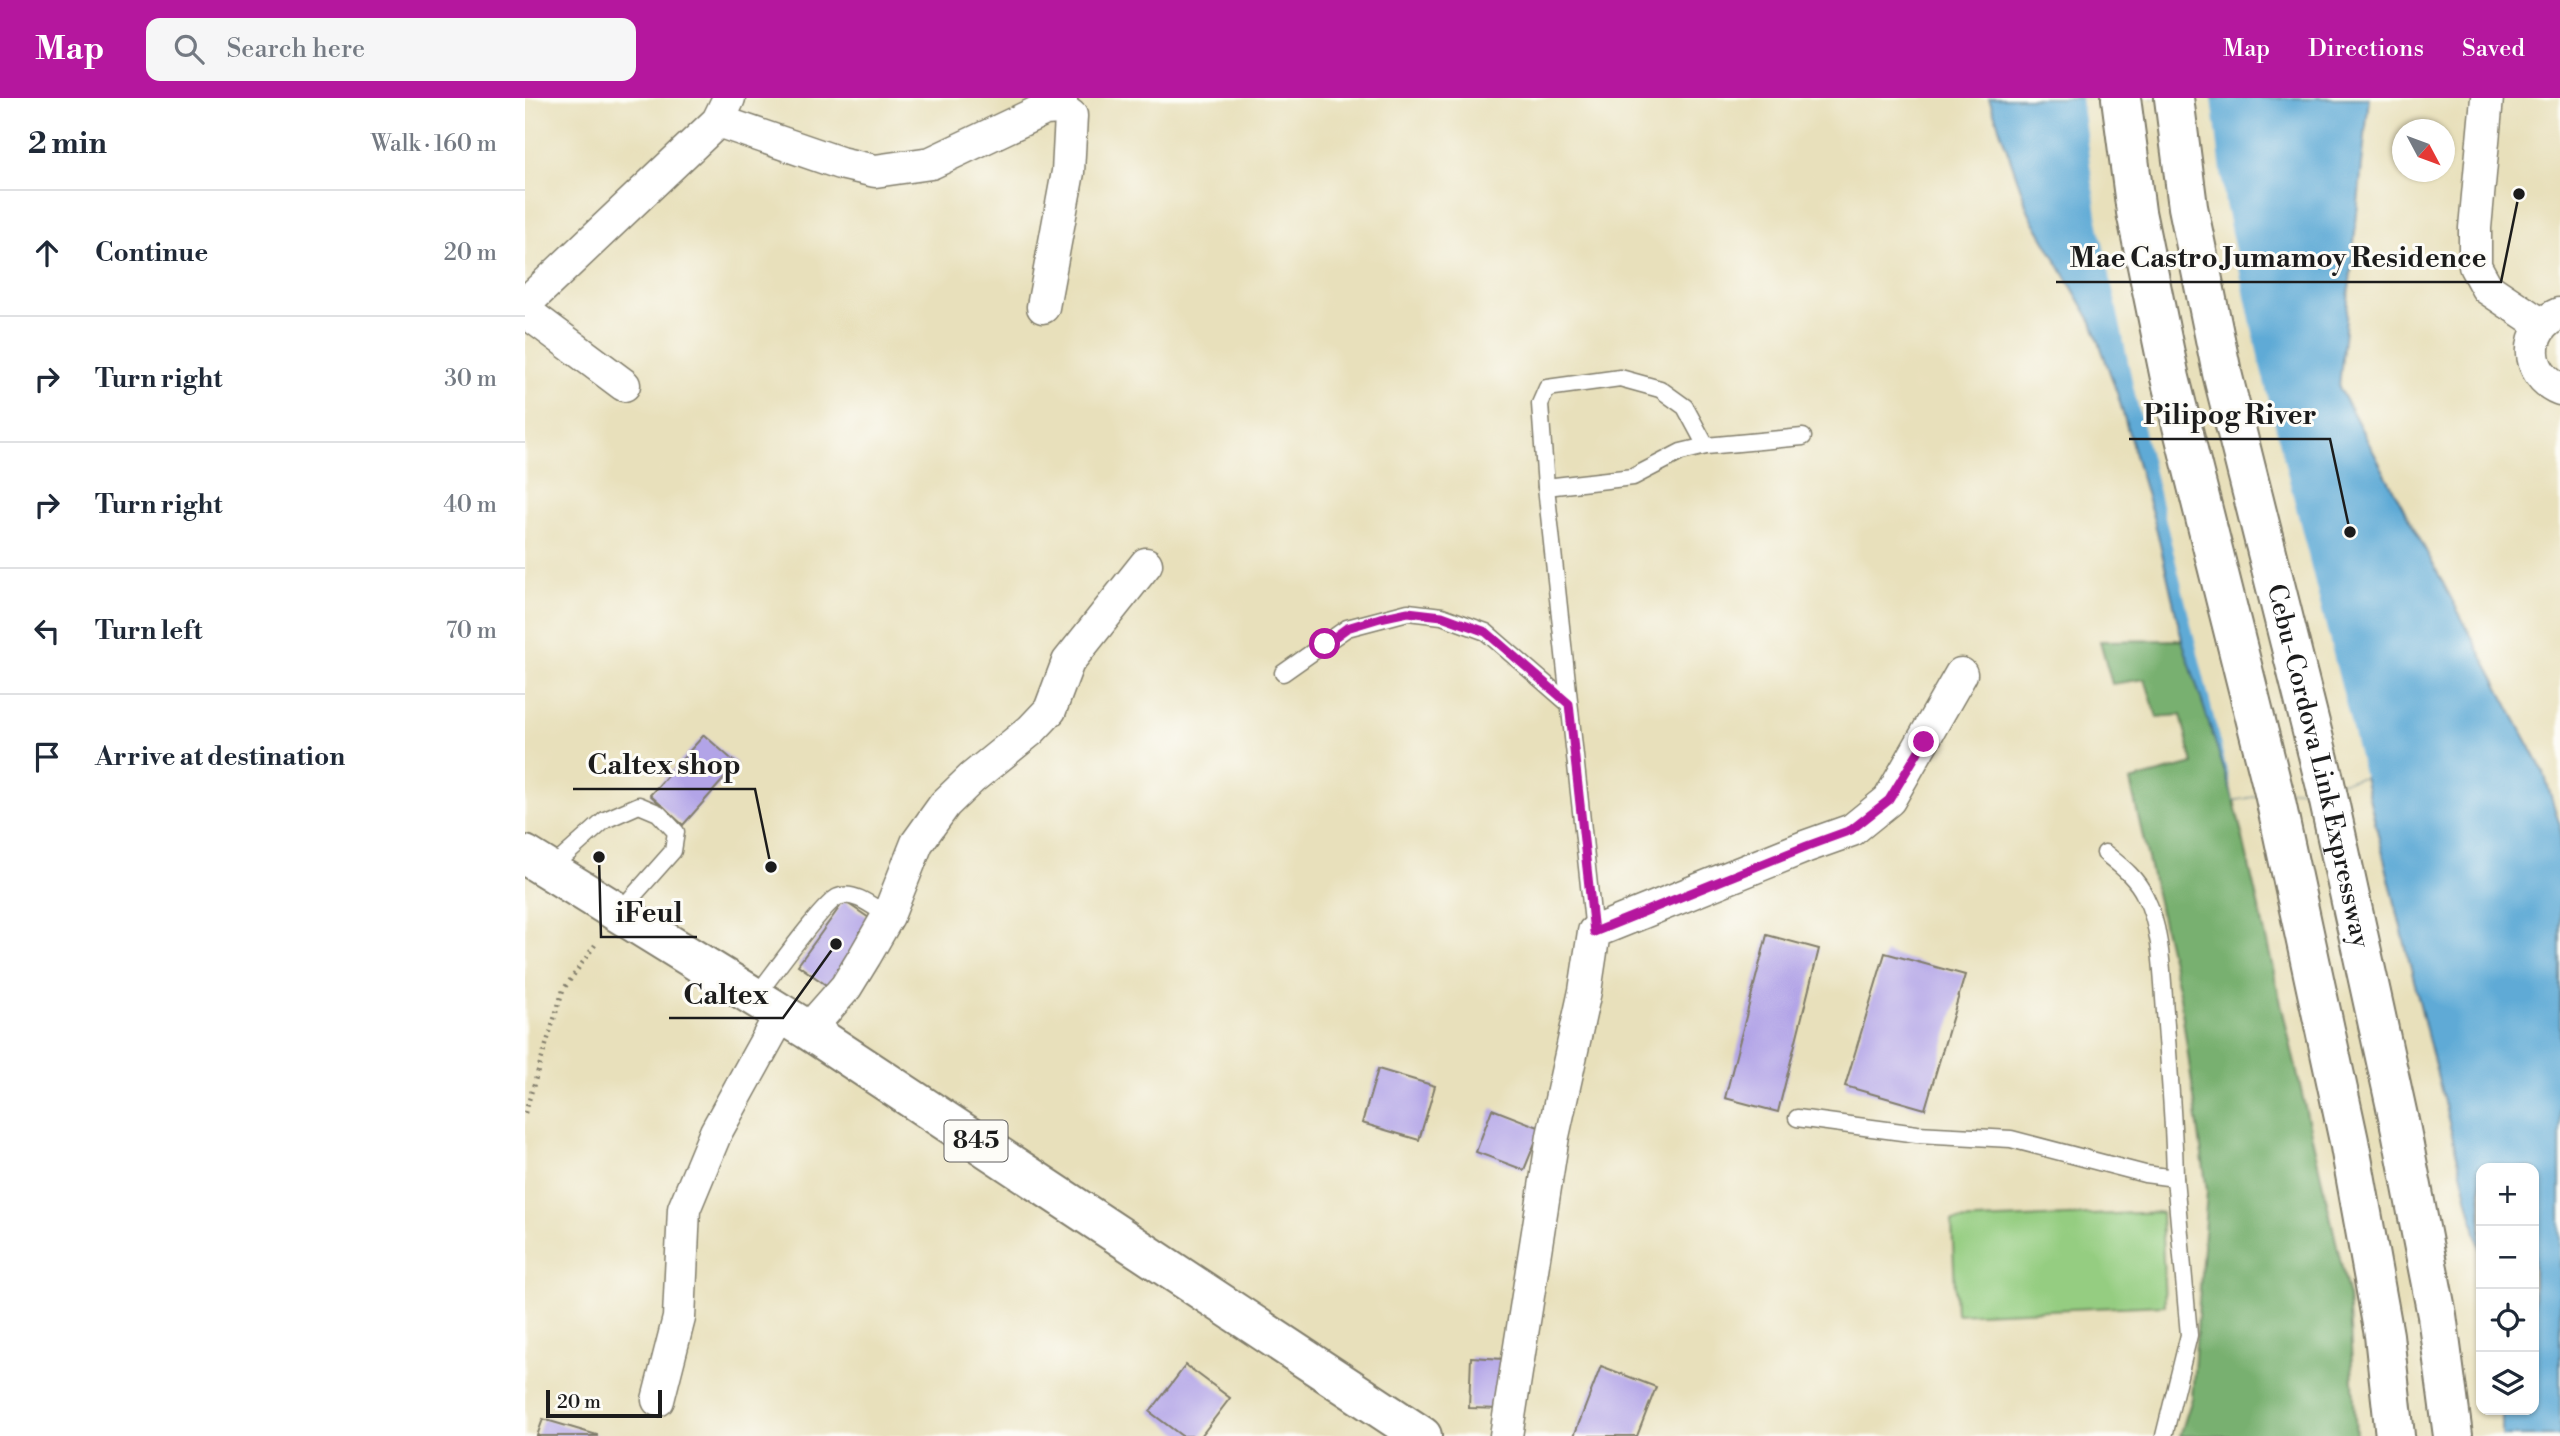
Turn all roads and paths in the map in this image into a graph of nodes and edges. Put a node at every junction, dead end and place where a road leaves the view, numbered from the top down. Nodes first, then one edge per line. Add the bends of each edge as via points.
1 (2121, 98) edge
2 (2174, 98) edge
3 (2487, 98) edge
4 (1060, 103) edge
5 (723, 109) edge
6 (525, 304) edge
7 (1042, 307) dead end
8 (525, 311) edge
9 (2551, 319) edge
10 (624, 385) dead end
11 (2560, 389) edge
12 (1803, 438) dead end
13 (1706, 446) junction
14 (1546, 487) junction
15 (1146, 564) dead end
16 (1283, 673) dead end
17 (1961, 674) dead end
18 (1569, 704) junction
19 (2105, 853) dead end
20 (537, 862) edge
21 (618, 913) junction
22 (888, 916) junction
23 (1594, 932) junction
24 (781, 1014) junction
25 (525, 1113) edge
26 (1797, 1118) dead end
27 (2175, 1178) junction
28 (658, 1400) dead end
29 (1422, 1436) edge
30 (1506, 1436) edge
31 (2164, 1436) edge
32 (2395, 1436) edge
33 (2453, 1436) edge

1 - 32 main road, Cebu-Cordova Link Expressway via 2136,212 2170,378 2274,793 2349,1141 2384,1335
2 - 33 main road, Cebu-Cordova Link Expressway via 2187,207 2222,373 2325,783 2401,1130 2432,1289
3 - 9 street via 2475,266 2487,288
4 - 5 street via 931,163 875,171 841,163
4 - 7 street via 1071,116 1068,172
5 - 6 street
8 - 10 street
9 - 11 street via 2535,334 2532,358 2542,378
12 - 13 lane
13 - 14 lane via 1681,452 1633,477
13 - 14 lane via 1685,407 1660,389 1620,378 1546,388 1540,404
14 - 18 lane
15 - 22 street via 1068,662 1050,710 945,804 917,843
16 - 18 lane via 1347,628 1408,612 1442,616 1486,632
17 - 23 street via 1889,800 1851,830
18 - 23 lane
19 - 27 lane via 2132,874 2155,926
20 - 21 main road, 845
20 - 21 lane via 639,805 658,813 676,832 673,851
21 - 24 main road, 845
21 - 25 path via 563,990
22 - 24 street via 846,987
22 - 24 lane via 853,896 839,897 823,909
23 - 30 street via 1553,1136
24 - 28 street via 716,1132 684,1209 679,1318
24 - 29 main road, 845
26 - 27 lane via 1917,1134 2011,1139
27 - 31 lane via 2189,1335

